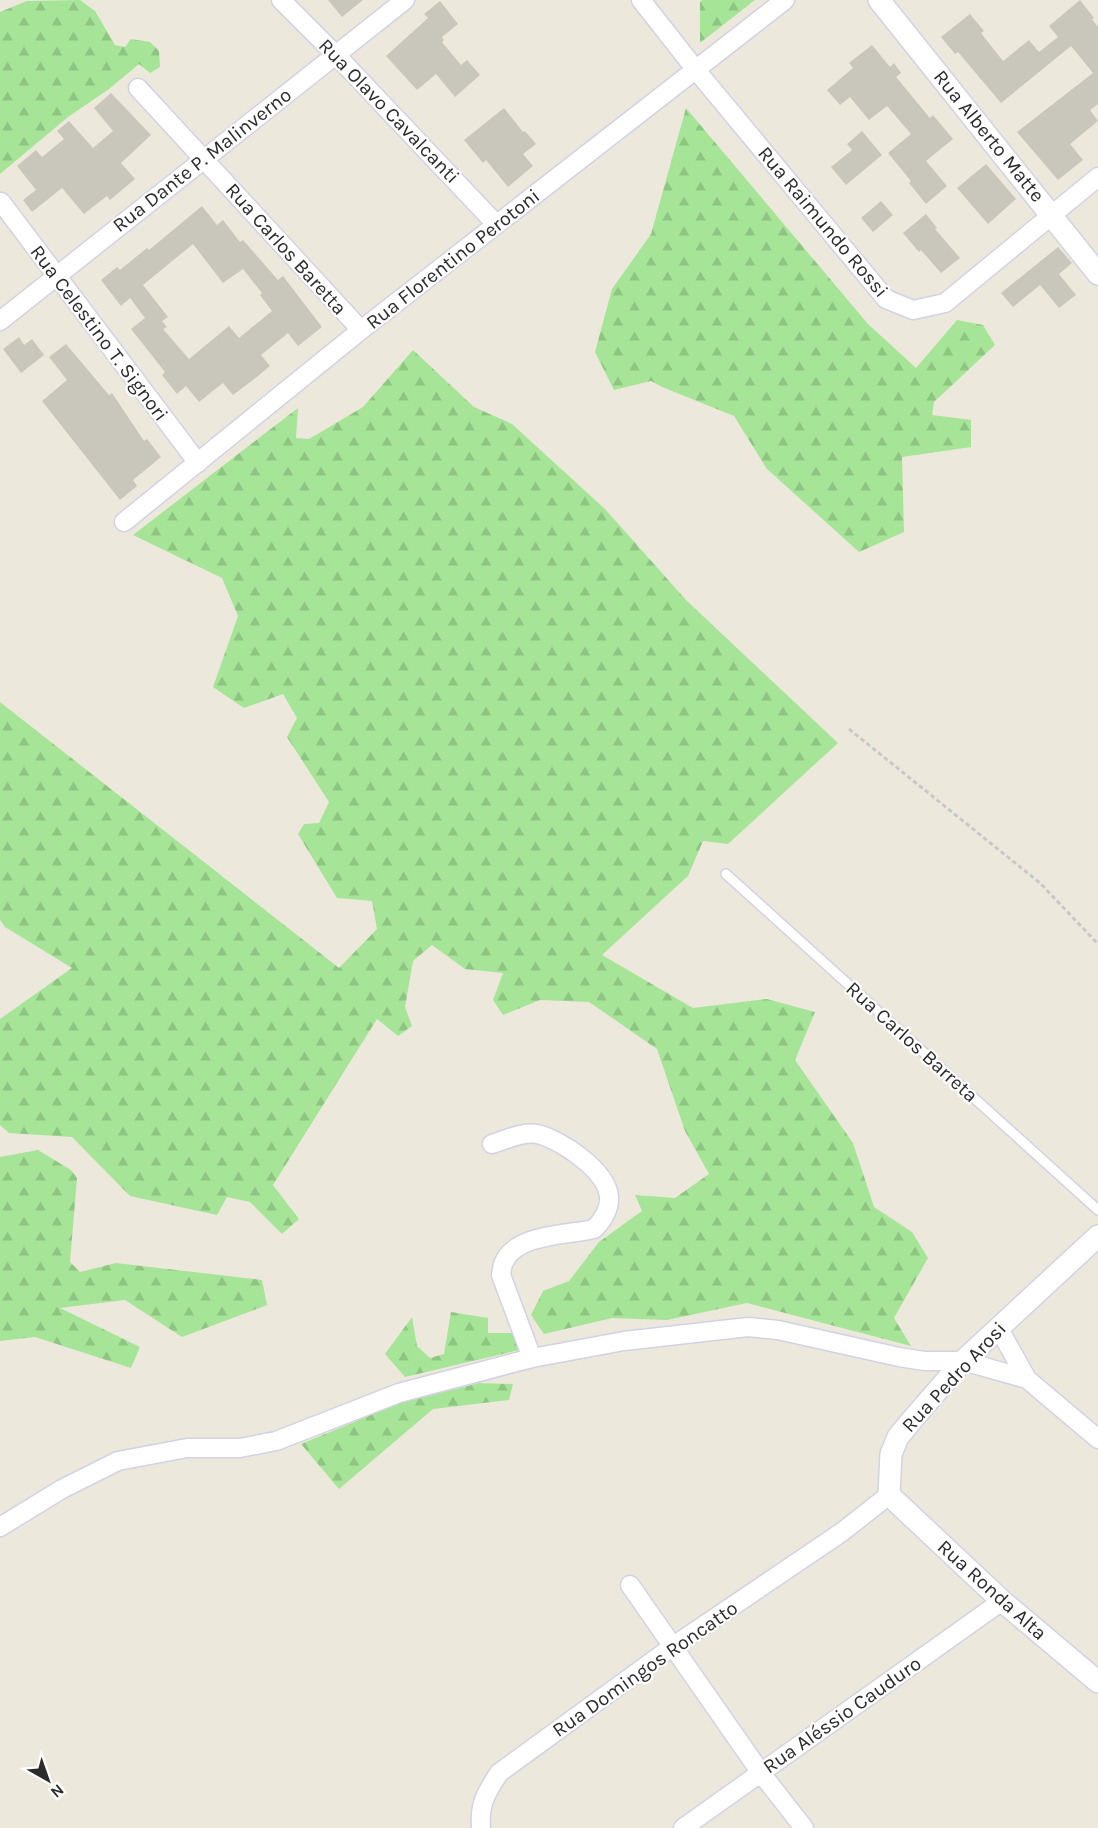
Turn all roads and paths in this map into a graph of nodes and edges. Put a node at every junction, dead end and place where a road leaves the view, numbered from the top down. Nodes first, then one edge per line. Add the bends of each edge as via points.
1 (281, 0) edge
2 (405, 0) edge
3 (641, 0) edge
4 (785, 0) edge
5 (879, 0) edge
6 (336, 55) junction
7 (696, 70) junction
8 (138, 88) dead end
9 (203, 158) junction
10 (1098, 177) edge
11 (1, 202) edge
12 (1051, 214) junction
13 (496, 224) junction
14 (1098, 274) edge
15 (56, 276) junction
16 (0, 321) edge
17 (361, 330) junction
18 (198, 464) junction
19 (124, 522) dead end
20 (849, 729) dead end
21 (726, 874) dead end
22 (1098, 944) edge
23 (492, 1144) dead end
24 (1098, 1210) edge
25 (1098, 1236) edge
26 (998, 1327) junction
27 (532, 1358) junction
28 (963, 1361) junction
29 (1027, 1379) junction
30 (1098, 1439) edge
31 (889, 1495) junction
32 (0, 1527) edge
33 (630, 1585) dead end
34 (1002, 1601) junction
35 (672, 1647) junction
36 (1098, 1682) edge
37 (761, 1773) junction
38 (481, 1828) edge
39 (683, 1828) edge
40 (804, 1828) edge

1 - 6 street, Rua Olavo Cavalcanti
2 - 6 street, Rua Dante P. Malinverno
3 - 7 street, Rua Raimundo Rossi
4 - 7 street, Rua Florentino Perotoni
5 - 12 street, Rua Alberto Matte
6 - 9 street, Rua Dante P. Malinverno
6 - 13 street, Rua Olavo Cavalcanti
7 - 12 street, Rua Raimundo Rossi via 886,299 913,310 945,303
7 - 13 street, Rua Florentino Perotoni
8 - 9 street, Rua Carlos Baretta
9 - 15 street, Rua Dante P. Malinverno
9 - 17 street, Rua Carlos Baretta
10 - 12 street, Rua Raimundo Rossi
11 - 15 street, Rua Celestino T. Signori
12 - 14 street, Rua Alberto Matte
13 - 17 street, Rua Florentino Perotoni
15 - 16 street, Rua Dante P. Malinverno
15 - 18 street, Rua Celestino T. Signori
17 - 18 street, Rua Florentino Perotoni
18 - 19 street, Rua Florentino Perotoni
20 - 22 path via 1040,883
21 - 24 lane, Rua Carlos Barreta
23 - 27 street via 535,1134 554,1140 588,1164 609,1195 606,1212 594,1228 518,1246 504,1262 501,1275
25 - 26 street, Rua Pedro Arosi
26 - 28 street, Rua Pedro Arosi
26 - 29 street
27 - 28 street via 624,1341 748,1327 778,1329 899,1358
27 - 32 street via 399,1393 276,1441 240,1448 187,1448 118,1461
28 - 29 street
28 - 31 street, Rua Pedro Arosi via 898,1437 891,1454
29 - 30 street
31 - 34 street, Rua Ronda Alta
31 - 35 street, Rua Domingos Roncatto via 842,1532
33 - 35 street
34 - 36 street, Rua Ronda Alta
34 - 37 street, Rua Aléssio Cauduro
35 - 37 street
35 - 38 street, Rua Domingos Roncatto via 499,1773 486,1792 480,1812
37 - 39 street, Rua Aléssio Cauduro
37 - 40 street

